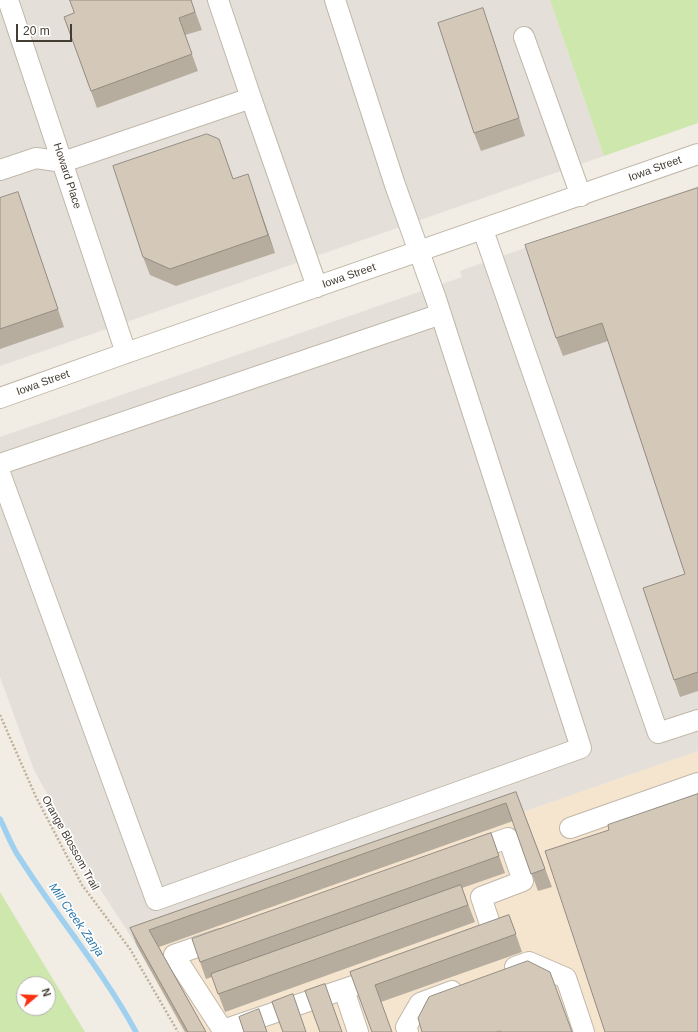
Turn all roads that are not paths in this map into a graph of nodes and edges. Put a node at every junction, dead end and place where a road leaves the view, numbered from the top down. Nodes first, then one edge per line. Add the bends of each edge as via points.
1 (8, 0) edge
2 (218, 0) edge
3 (335, 0) edge
4 (524, 37) dead end
5 (251, 98) junction
6 (698, 154) edge
7 (62, 162) junction
8 (0, 170) edge
9 (581, 196) junction
10 (483, 230) junction
11 (419, 252) junction
12 (317, 287) junction
13 (440, 314) junction
14 (126, 353) junction
15 (0, 398) edge
16 (0, 464) edge
17 (0, 473) edge
18 (698, 720) edge
19 (698, 783) edge
20 (570, 828) dead end
21 (449, 859) edge
22 (234, 934) edge
23 (464, 947) edge
24 (396, 971) edge
25 (500, 973) edge
26 (471, 984) edge
27 (344, 990) junction
28 (224, 1031) edge
29 (358, 1032) edge
30 (408, 1032) edge
31 (584, 1032) edge

1 - 7 street, Howard Place
2 - 5 street
3 - 11 street
4 - 9 street
5 - 7 street
5 - 12 street
6 - 9 street, Iowa Street
7 - 8 street via 36,158
7 - 14 street, Howard Place
9 - 10 street, Iowa Street
10 - 11 street, Iowa Street
10 - 18 street via 658,733
11 - 12 street, Iowa Street
11 - 13 street
12 - 14 street, Iowa Street
13 - 16 street
13 - 17 street via 581,748 574,751 156,900
14 - 15 street, Iowa Street
19 - 20 street
21 - 23 street via 508,838 523,881 481,897 494,936
22 - 28 street via 174,955
24 - 27 street
25 - 31 street via 529,962 566,978
26 - 30 street via 420,1003 406,1027
27 - 28 street
27 - 29 street

